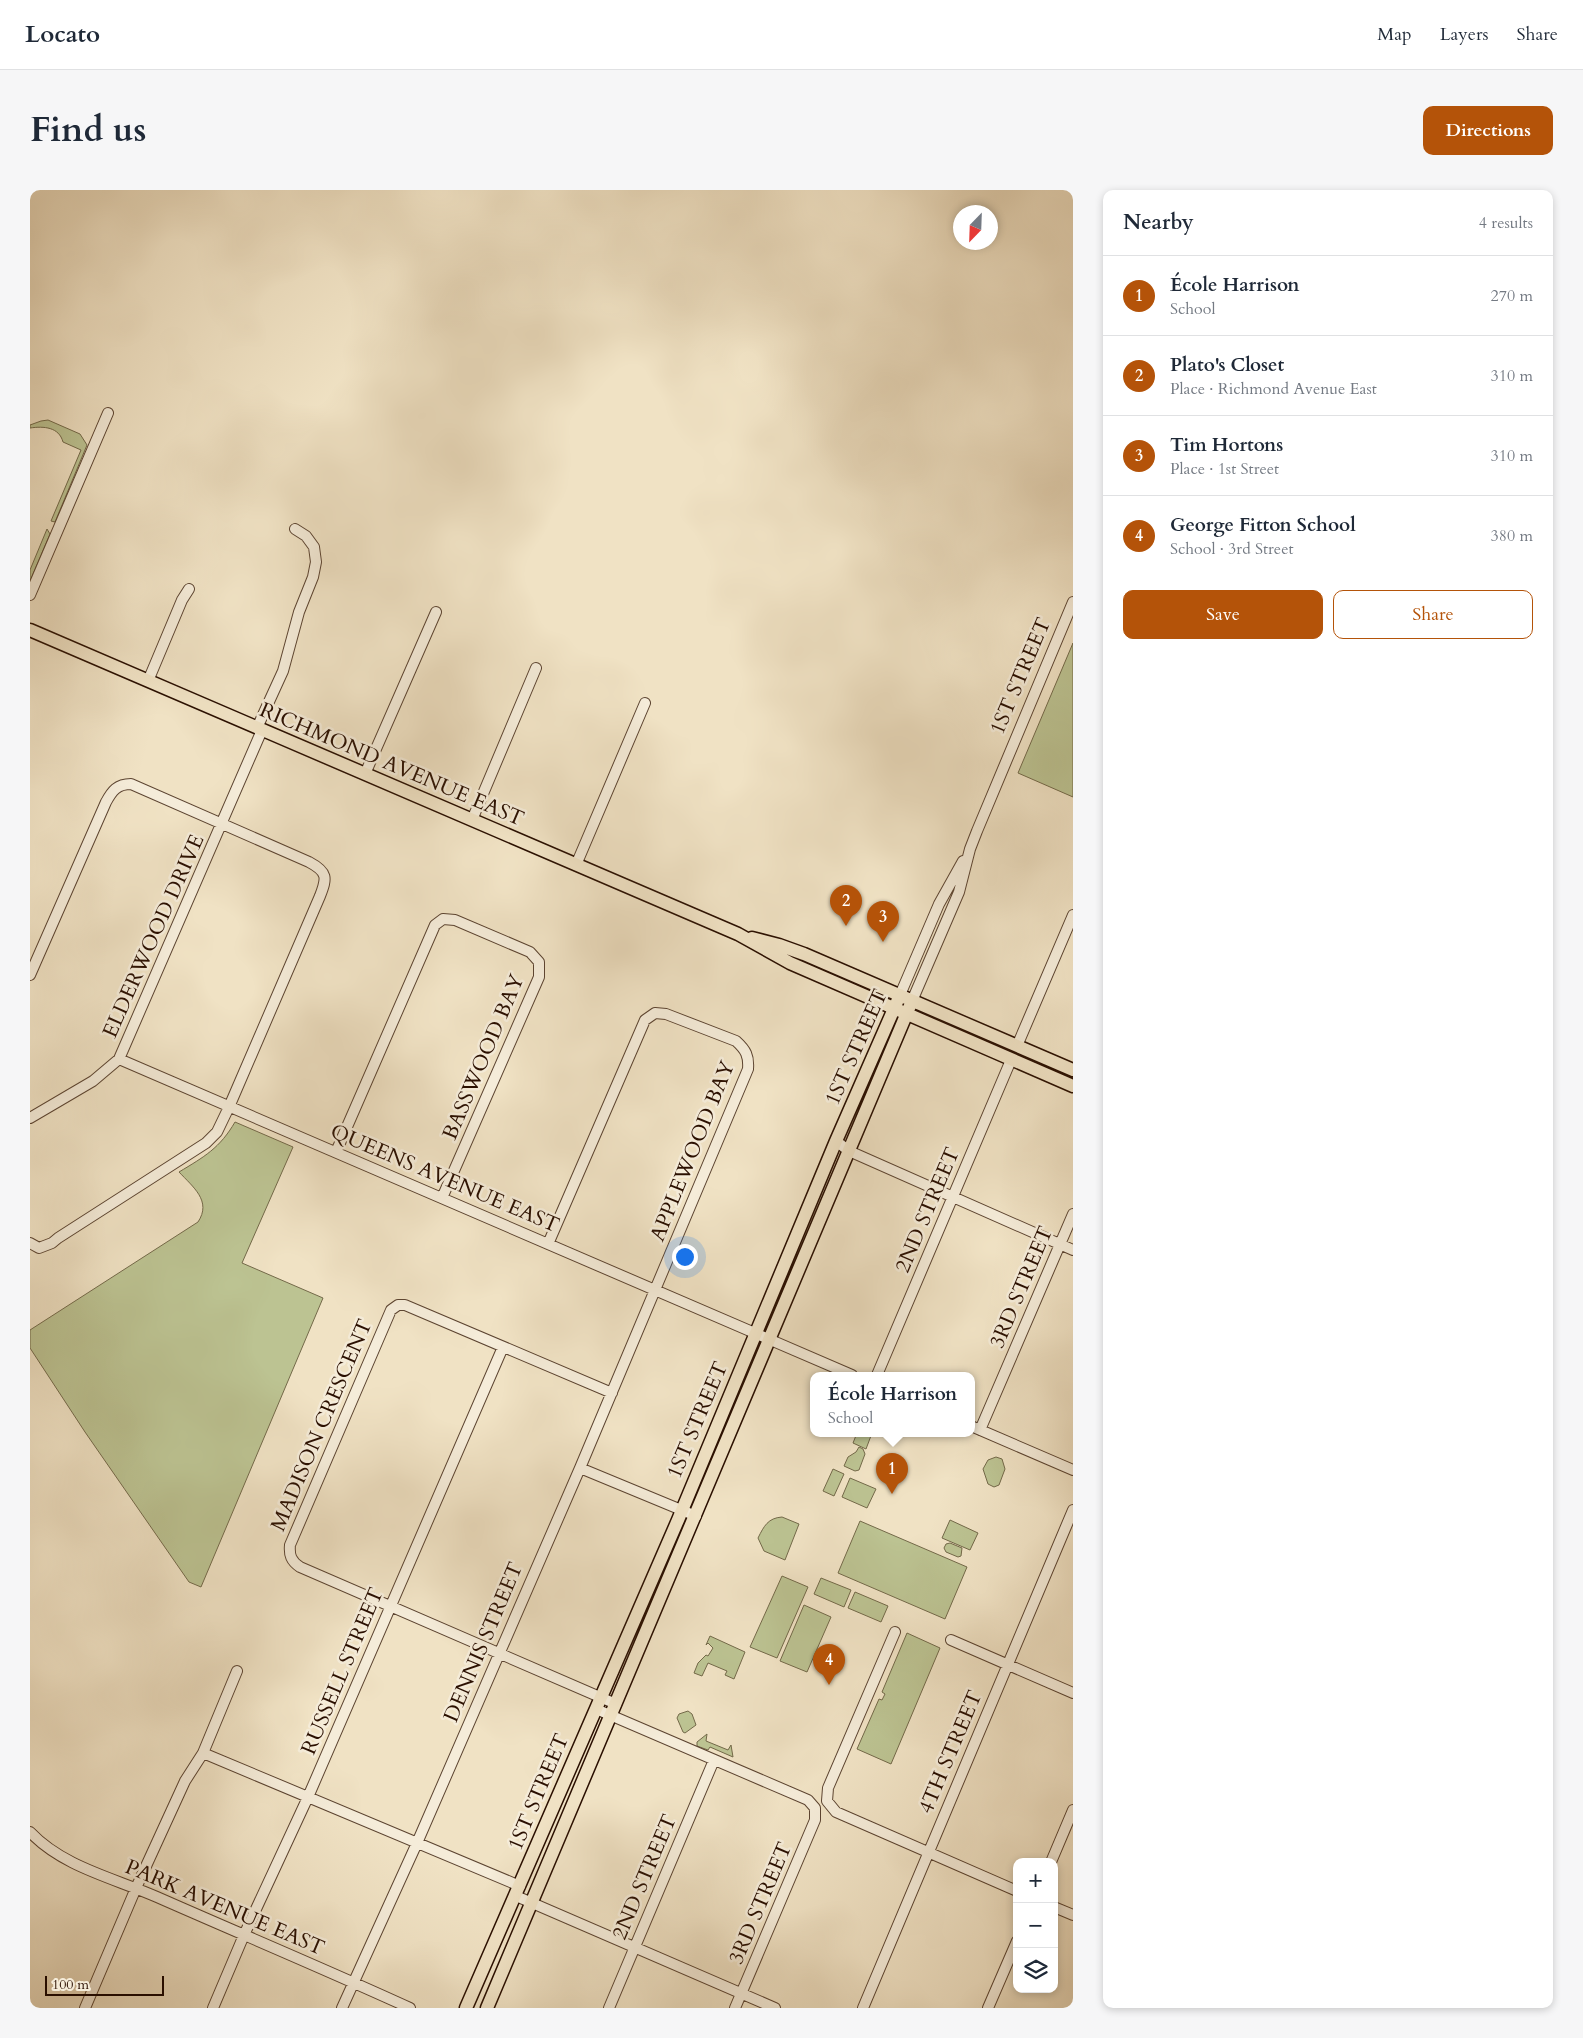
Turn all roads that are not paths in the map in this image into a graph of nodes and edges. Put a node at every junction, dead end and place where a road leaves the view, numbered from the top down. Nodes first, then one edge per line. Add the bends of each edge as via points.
1 (108, 413) dead end
2 (295, 529) dead end
3 (189, 589) dead end
4 (30, 595) edge
5 (1073, 602) edge
6 (436, 612) dead end
7 (30, 630) edge
8 (536, 668) dead end
9 (148, 682) junction
10 (645, 703) dead end
11 (260, 729) junction
12 (365, 774) junction
13 (472, 820) junction
14 (223, 824) junction
15 (970, 849) junction
16 (576, 865) junction
17 (1073, 915) edge
18 (738, 934) junction
19 (30, 975) edge
20 (900, 995) junction
21 (912, 1001) junction
22 (894, 1009) junction
23 (906, 1014) junction
24 (1017, 1046) junction
25 (119, 1059) junction
26 (1011, 1060) junction
27 (1073, 1070) edge
28 (1073, 1086) edge
29 (229, 1107) junction
30 (30, 1118) edge
31 (836, 1141) junction
32 (849, 1151) junction
33 (336, 1152) junction
34 (953, 1196) junction
35 (442, 1198) junction
36 (1073, 1214) edge
37 (30, 1243) edge
38 (548, 1244) junction
39 (1060, 1244) junction
40 (1073, 1250) edge
41 (655, 1289) junction
42 (755, 1333) junction
43 (769, 1339) junction
44 (502, 1347) junction
45 (845, 1372) edge
46 (878, 1372) edge
47 (612, 1393) junction
48 (976, 1428) edge
49 (580, 1468) junction
50 (1073, 1470) edge
51 (682, 1510) junction
52 (1073, 1510) edge
53 (696, 1516) junction
54 (390, 1607) junction
55 (894, 1632) dead end
56 (951, 1640) dead end
57 (498, 1653) junction
58 (1007, 1666) junction
59 (237, 1671) dead end
60 (1073, 1693) edge
61 (601, 1697) junction
62 (616, 1704) junction
63 (596, 1709) junction
64 (611, 1716) junction
65 (203, 1753) junction
66 (714, 1760) junction
67 (308, 1797) junction
68 (1073, 1810) edge
69 (30, 1832) edge
70 (417, 1843) junction
71 (928, 1852) junction
72 (1053, 1858) edge
73 (136, 1888) junction
74 (1013, 1889) edge
75 (518, 1891) junction
76 (530, 1903) junction
77 (1058, 1909) edge
78 (1073, 1915) edge
79 (244, 1935) junction
80 (635, 1948) junction
81 (1014, 1948) edge
82 (353, 1982) junction
83 (742, 1994) junction
84 (86, 2008) edge
85 (213, 2008) edge
86 (342, 2008) edge
87 (410, 2008) edge
88 (466, 2008) edge
89 (487, 2008) edge
90 (609, 2008) edge
91 (736, 2008) edge
92 (775, 2008) edge
93 (863, 2008) edge
94 (988, 2008) edge

1 - 4 street
2 - 11 street, ELDERWOOD DRIVE via 314,547 316,562 283,671 263,714
3 - 9 street
5 - 15 street, 1ST STREET
6 - 12 street
7 - 9 main road, RICHMOND AVENUE EAST
8 - 13 street
9 - 11 main road, RICHMOND AVENUE EAST
10 - 16 street
11 - 12 main road, RICHMOND AVENUE EAST
11 - 14 street, ELDERWOOD DRIVE
12 - 13 main road, RICHMOND AVENUE EAST
13 - 16 main road, RICHMOND AVENUE EAST
14 - 19 street via 131,784 121,784 112,791
14 - 25 street, ELDERWOOD DRIVE
14 - 29 street via 310,862 320,867 325,875 325,884
15 - 20 street, 1ST STREET via 942,898
15 - 21 street, 1ST STREET via 959,892
16 - 18 main road, RICHMOND AVENUE EAST
17 - 24 street
18 - 20 main road, RICHMOND AVENUE EAST via 780,945
18 - 22 main road, RICHMOND AVENUE EAST via 790,963
20 - 21 main road, RICHMOND AVENUE EAST
20 - 22 main road, 1ST STREET
21 - 23 main road, 1ST STREET
21 - 24 main road, RICHMOND AVENUE EAST
22 - 23 main road, RICHMOND AVENUE EAST
22 - 31 main road, 1ST STREET
23 - 26 main road, RICHMOND AVENUE EAST
23 - 32 main road, 1ST STREET
24 - 27 main road, RICHMOND AVENUE EAST
25 - 29 street, QUEENS AVENUE EAST
25 - 30 street, ELDERWOOD DRIVE via 93,1081
26 - 28 main road, RICHMOND AVENUE EAST
26 - 34 street, 2ND STREET
29 - 33 street, QUEENS AVENUE EAST
29 - 37 street via 217,1132 206,1144 52,1243 40,1248
31 - 32 street
31 - 42 main road, 1ST STREET
32 - 34 street
32 - 43 main road, 1ST STREET
33 - 35 street, QUEENS AVENUE EAST
33 - 35 street, BASSWOOD BAY via 435,925 443,920 455,920 530,952 538,962 539,977
34 - 39 street
34 - 46 street, 2ND STREET
35 - 38 street, QUEENS AVENUE EAST
36 - 39 street, 3RD STREET
38 - 41 street, QUEENS AVENUE EAST
38 - 41 street, APPLEWOOD BAY via 645,1020 655,1013 666,1014 736,1041 745,1048 749,1058 748,1069
39 - 40 street
39 - 48 street, 3RD STREET
41 - 42 street, QUEENS AVENUE EAST
41 - 47 street, DENNIS STREET
42 - 43 street, QUEENS AVENUE EAST
42 - 51 main road, 1ST STREET
43 - 45 street, QUEENS AVENUE EAST
43 - 53 main road, 1ST STREET
44 - 47 street, MADISON CRESCENT
44 - 54 street, RUSSELL STREET
44 - 54 street, MADISON CRESCENT via 405,1305 391,1310 289,1553 300,1567
47 - 49 street, DENNIS STREET
48 - 50 street
49 - 51 street
49 - 57 street, DENNIS STREET
51 - 53 street
51 - 61 main road, 1ST STREET
52 - 58 street, 4TH STREET
53 - 62 main road, 1ST STREET
54 - 57 street, MADISON CRESCENT
54 - 67 street, RUSSELL STREET
55 - 71 street via 828,1788 827,1801 836,1812
56 - 58 street
57 - 61 street, MADISON CRESCENT
57 - 70 street, DENNIS STREET
58 - 60 street
58 - 71 street, 4TH STREET
59 - 65 street
61 - 62 street, MADISON CRESCENT
61 - 63 main road, 1ST STREET
62 - 64 main road, 1ST STREET
63 - 64 street
63 - 75 main road, 1ST STREET
64 - 66 street
64 - 76 main road, 1ST STREET
65 - 67 street
65 - 73 street via 185,1782
66 - 80 street, 2ND STREET
66 - 83 street, 3RD STREET via 808,1800 816,1811
67 - 70 street
67 - 79 street, RUSSELL STREET
68 - 72 street
69 - 73 street, PARK AVENUE EAST via 70,1862
70 - 75 street
70 - 82 street, DENNIS STREET
71 - 74 street
71 - 93 street, 4TH STREET
73 - 79 street, PARK AVENUE EAST
73 - 84 street
75 - 76 street
75 - 88 main road, 1ST STREET
76 - 80 street
76 - 89 main road, 1ST STREET
77 - 78 street
79 - 82 street, PARK AVENUE EAST
79 - 85 street, RUSSELL STREET
80 - 83 street
80 - 90 street, 2ND STREET
81 - 94 street
82 - 86 street, DENNIS STREET
82 - 87 street, PARK AVENUE EAST
83 - 91 street, 3RD STREET
83 - 92 street

